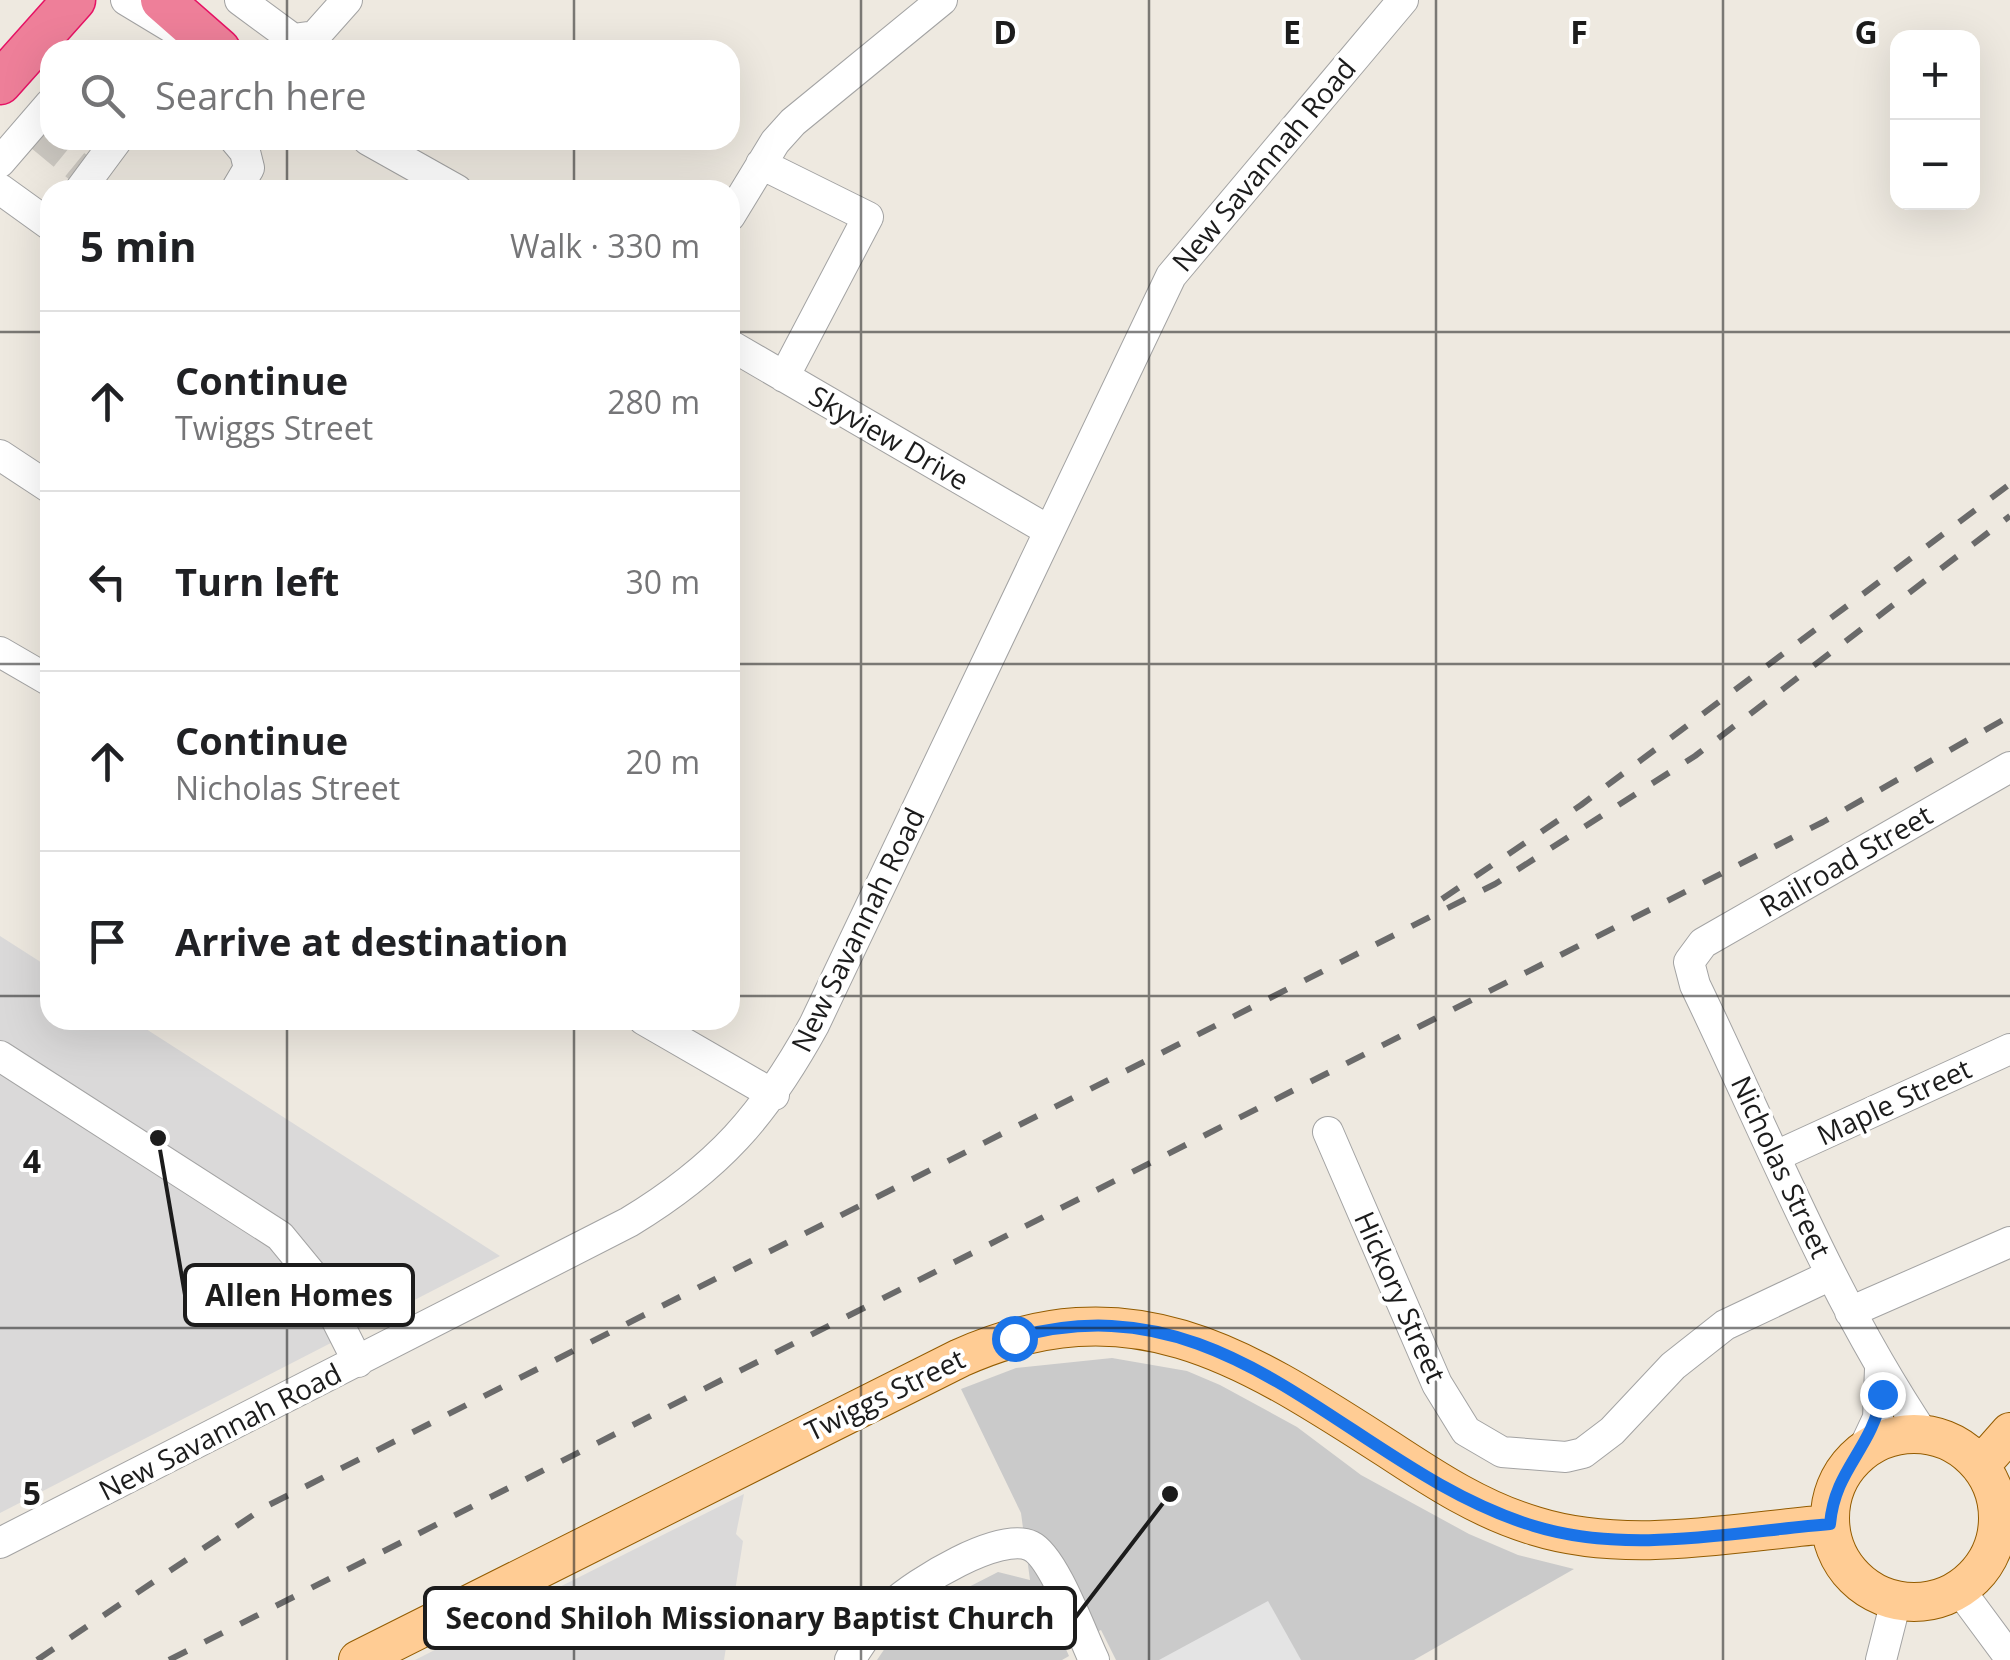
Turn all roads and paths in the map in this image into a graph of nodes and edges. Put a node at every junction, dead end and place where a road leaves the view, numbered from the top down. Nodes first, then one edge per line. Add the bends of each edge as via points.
1 (74, 0) edge
2 (126, 0) edge
3 (240, 0) edge
4 (346, 0) edge
5 (942, 0) edge
6 (1404, 0) edge
7 (160, 25) edge
8 (189, 40) edge
9 (195, 40) edge
10 (285, 40) edge
11 (302, 40) edge
12 (0, 84) edge
13 (40, 122) edge
14 (104, 150) edge
15 (243, 150) edge
16 (382, 150) edge
17 (0, 162) edge
18 (761, 164) junction
19 (83, 178) edge
20 (241, 180) edge
21 (422, 180) edge
22 (3, 198) edge
23 (740, 199) edge
24 (40, 220) edge
25 (740, 351) edge
26 (784, 376) junction
27 (0, 455) edge
28 (40, 481) edge
29 (1048, 530) junction
30 (0, 652) edge
31 (40, 675) edge
32 (2010, 767) edge
33 (1689, 962) joint
34 (662, 1030) edge
35 (2010, 1049) edge
36 (0, 1056) edge
37 (774, 1094) junction
38 (1328, 1132) dead end
39 (1778, 1155) junction
40 (2010, 1242) edge
41 (1831, 1275) junction
42 (1850, 1312) junction
43 (358, 1362) junction
44 (1880, 1369) junction
45 (2010, 1432) edge
46 (1924, 1435) junction
47 (1862, 1452) junction
48 (1980, 1466) junction
49 (1830, 1524) junction
50 (2, 1536) edge
51 (1959, 1590) junction
52 (1896, 1600) junction
53 (2010, 1658) edge
54 (358, 1660) edge
55 (850, 1660) edge
56 (1094, 1660) edge
57 (1881, 1660) edge

1 - 12 highway
2 - 7 street
3 - 10 street
4 - 11 street via 315,36
5 - 18 street via 793,122
6 - 29 street, New Savannah Road via 1171,276
7 - 8 street
7 - 9 highway
13 - 17 street
14 - 19 street
15 - 20 street via 248,168
16 - 21 street
18 - 23 street
18 - 26 street via 868,217
22 - 24 street
25 - 26 street, Skyview Drive
26 - 29 street, Skyview Drive
27 - 28 street
29 - 37 street, New Savannah Road via 814,1026
30 - 31 street
32 - 33 street, Railroad Street via 1703,943
33 - 39 street, Nicholas Street
34 - 37 street
35 - 39 street, Maple Street
36 - 43 street via 280,1236 317,1280
37 - 43 street, New Savannah Road via 715,1163 665,1200
38 - 41 street, Hickory Street via 1437,1384 1466,1431 1514,1454 1582,1453 1725,1326
39 - 41 street, Nicholas Street
40 - 42 street
41 - 42 street, Nicholas Street
42 - 44 street, Nicholas Street
43 - 50 street, New Savannah Road
44 - 46 street, Nicholas Street
44 - 47 street via 1878,1418
45 - 48 main road
46 - 47 main road via 1881,1440
46 - 48 main road via 1955,1445
47 - 49 main road via 1838,1484
48 - 51 main road via 1994,1490 1996,1532 1980,1571
49 - 52 main road via 1850,1574
49 - 54 main road, Twiggs Street via 1645,1540 1555,1532 1466,1498 1280,1379 1224,1352 1162,1334 1078,1328 1033,1333 960,1358
51 - 52 main road via 1939,1599
51 - 53 street
52 - 57 street
55 - 56 street via 905,1594 993,1546 1026,1544 1046,1560

